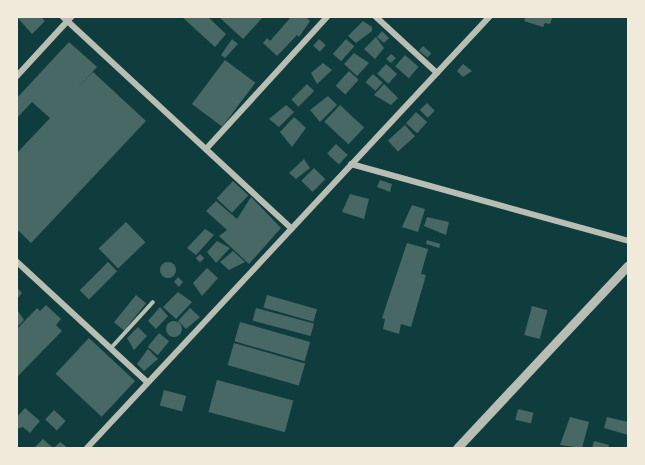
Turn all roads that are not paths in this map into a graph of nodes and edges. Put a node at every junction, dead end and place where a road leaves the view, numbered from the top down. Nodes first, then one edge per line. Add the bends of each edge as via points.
1 (328, 16) edge
2 (375, 16) edge
3 (490, 16) edge
4 (67, 18) edge
5 (437, 73) junction
6 (16, 77) edge
7 (206, 149) junction
8 (351, 164) junction
9 (292, 229) junction
10 (628, 241) edge
11 (16, 261) edge
12 (628, 265) edge
13 (153, 302) dead end
14 (111, 348) junction
15 (147, 382) junction
16 (87, 448) edge
17 (457, 448) edge

1 - 7 street
2 - 5 street
3 - 5 street
4 - 6 street
4 - 7 street
5 - 8 street
7 - 9 street
8 - 9 street
8 - 10 street
9 - 15 street
11 - 14 street
12 - 17 street
13 - 14 lane
14 - 15 street
15 - 16 street

